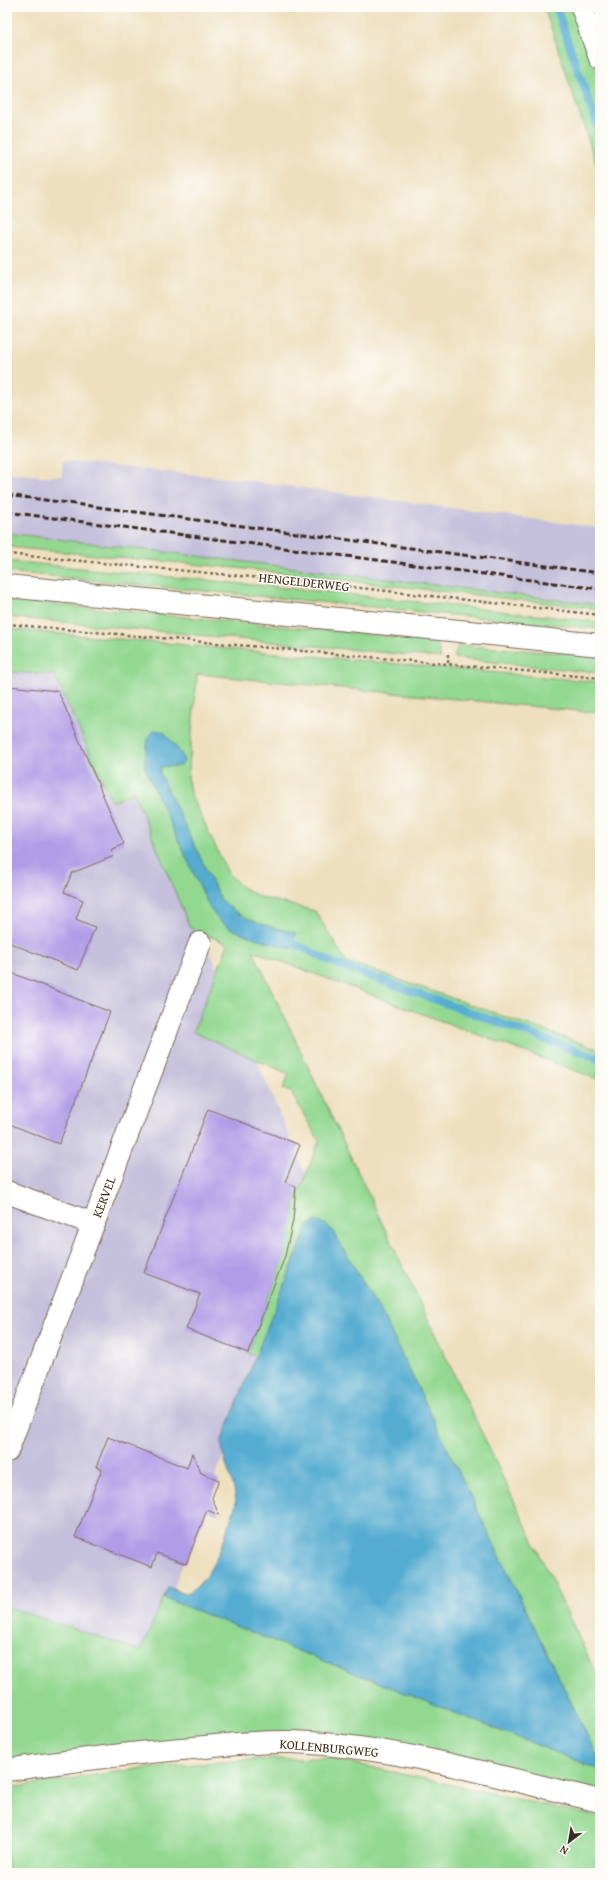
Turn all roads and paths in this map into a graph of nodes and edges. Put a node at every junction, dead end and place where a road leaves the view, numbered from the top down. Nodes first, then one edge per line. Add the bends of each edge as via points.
1 (582, 7) edge
2 (600, 58) edge
3 (7, 554) edge
4 (7, 586) edge
5 (600, 615) edge
6 (7, 624) edge
7 (600, 645) edge
8 (600, 678) edge
9 (200, 943) dead end
10 (7, 1192) edge
11 (94, 1224) junction
12 (7, 1451) edge
13 (7, 1770) edge
14 (600, 1801) edge

1 - 2 street
3 - 5 path, HENGELDERWEG via 332,585
4 - 7 street
6 - 8 path
9 - 11 street, KERVEL
10 - 11 street
11 - 12 street, KERVEL
13 - 14 street, KOLLENBURGWEG via 138,1752 292,1742 351,1747 419,1758

